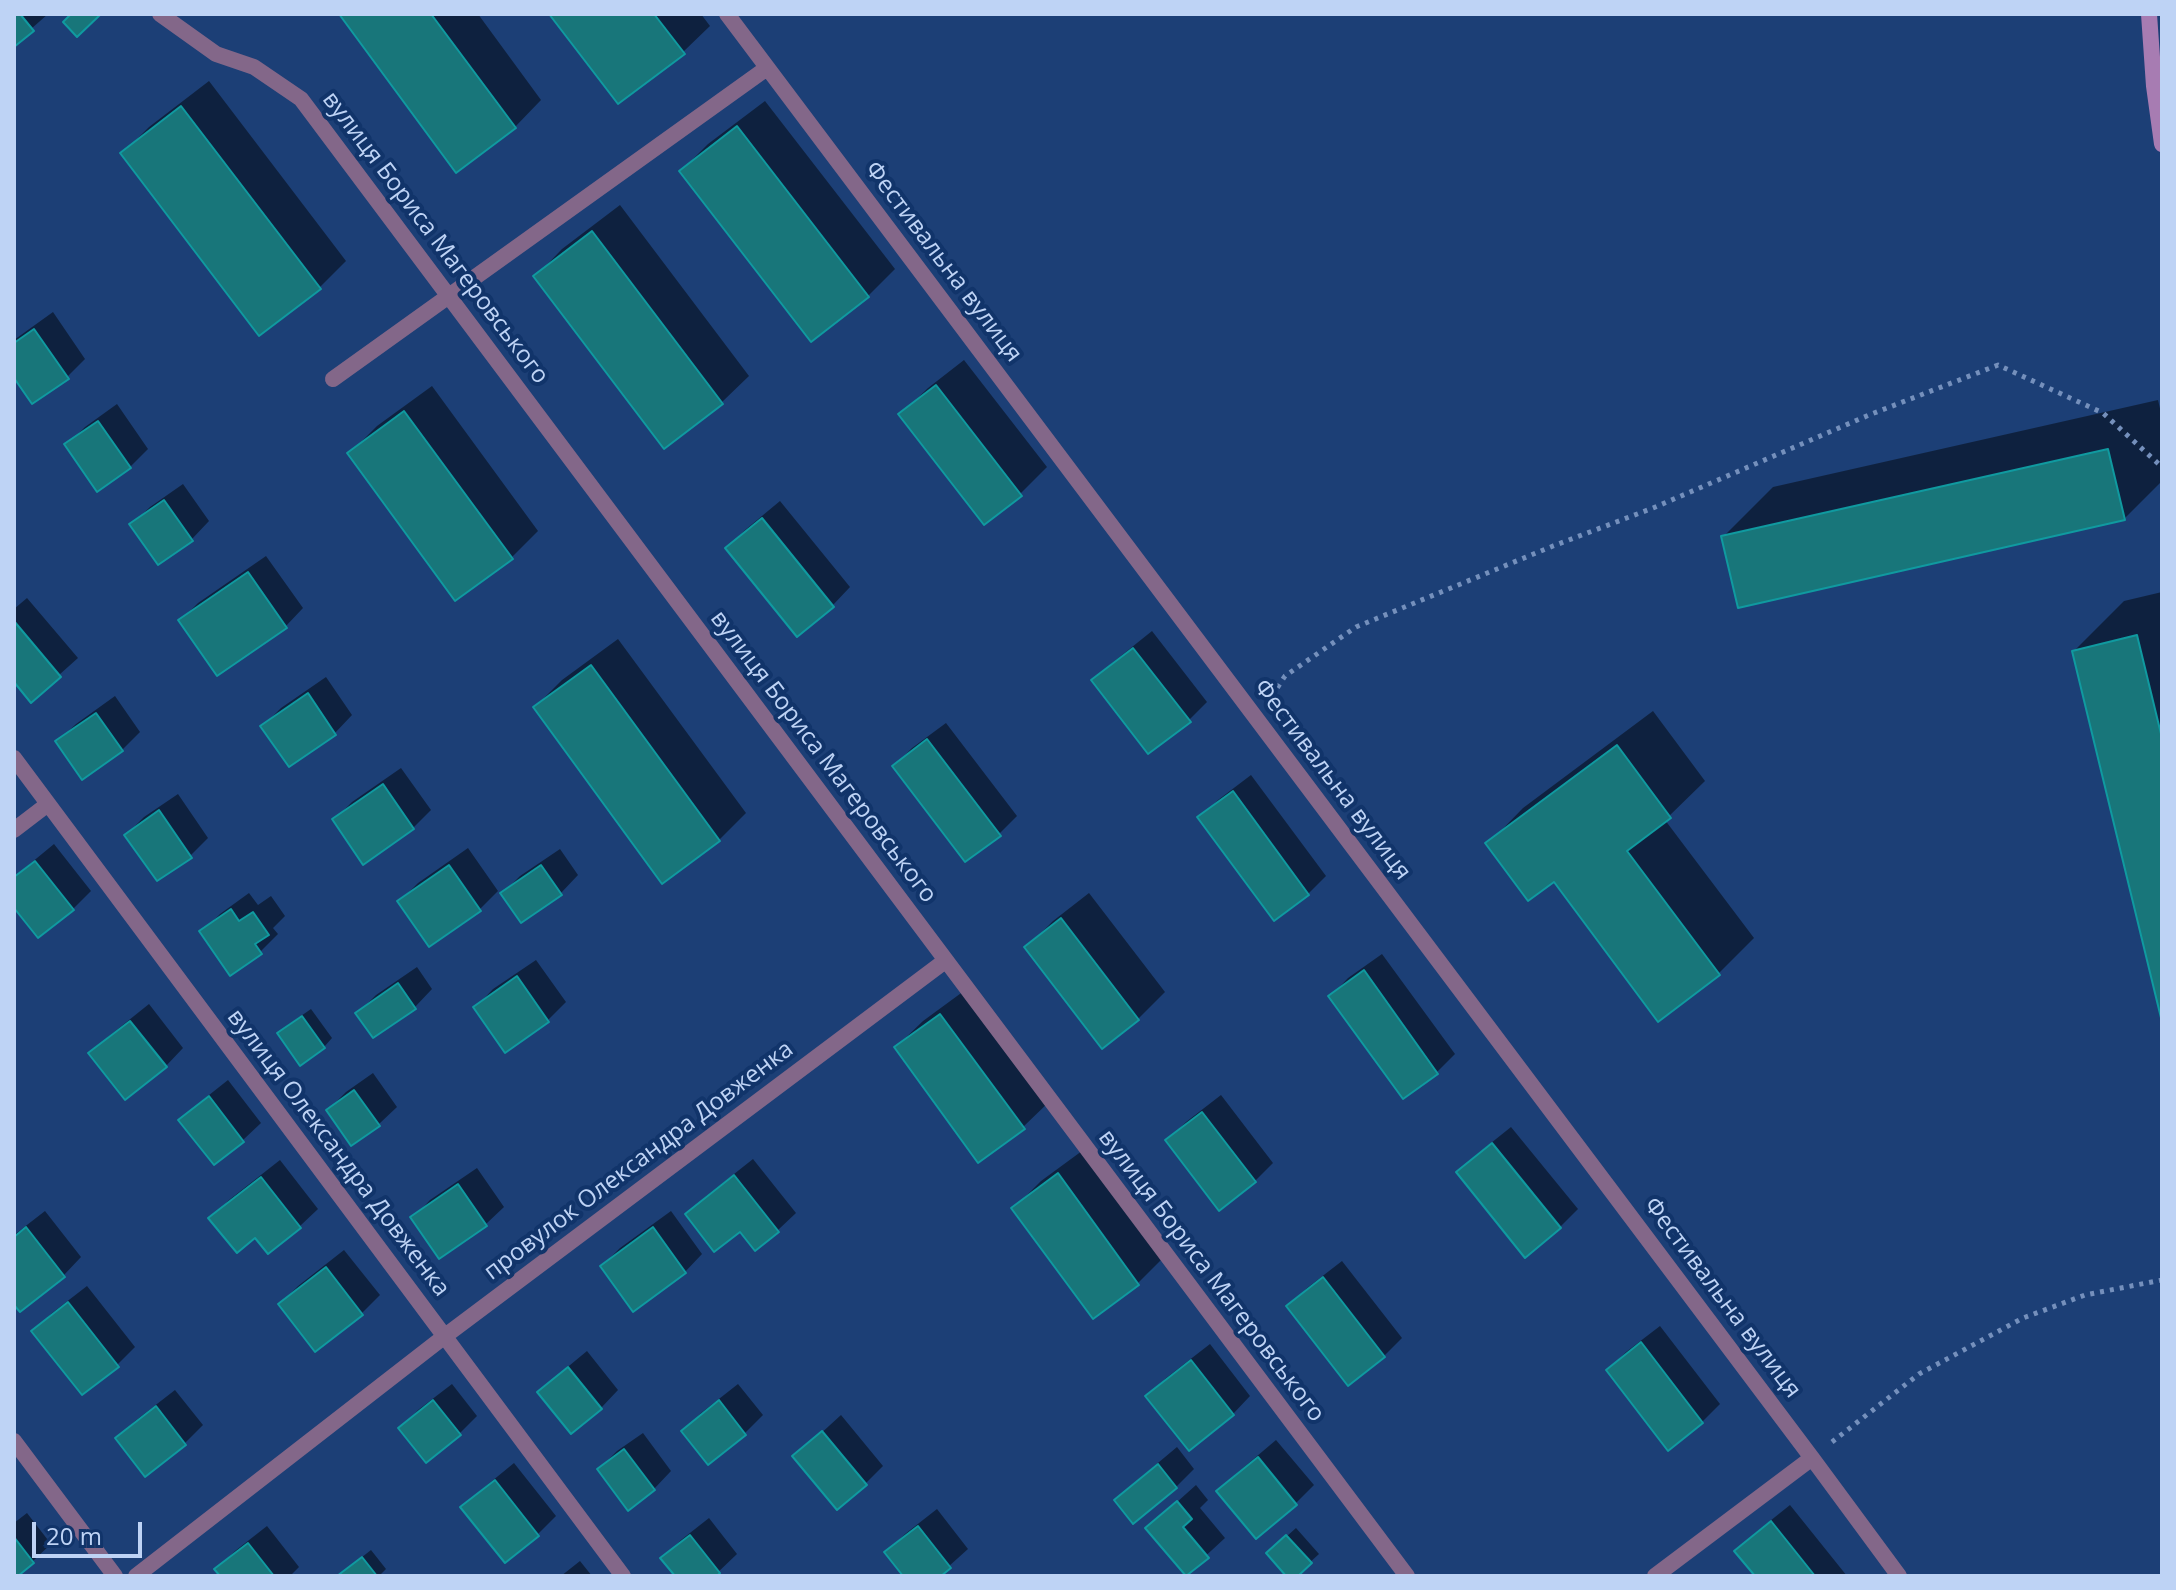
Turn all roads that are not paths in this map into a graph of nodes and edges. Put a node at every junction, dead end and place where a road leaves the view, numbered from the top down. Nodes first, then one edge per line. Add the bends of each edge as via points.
1 (160, 14) edge
2 (727, 14) edge
3 (2149, 14) edge
4 (767, 68) junction
5 (2162, 144) edge
6 (448, 296) junction
7 (333, 379) dead end
8 (14, 758) edge
9 (48, 804) junction
10 (14, 830) edge
11 (945, 961) junction
12 (445, 1336) junction
13 (14, 1441) edge
14 (1812, 1458) junction
15 (115, 1576) edge
16 (136, 1576) edge
17 (623, 1576) edge
18 (1407, 1576) edge
19 (1655, 1576) edge
20 (1899, 1576) edge

1 - 6 street, вулиця Бориса Магеровського via 216,54 254,67 301,99
2 - 4 street, Фестивальна вулиця
3 - 5 street
4 - 6 street
4 - 14 street, Фестивальна вулиця
6 - 7 street
6 - 11 street, вулиця Бориса Магеровського
8 - 9 street, вулиця Олександра Довженка
9 - 10 street
9 - 12 street, вулиця Олександра Довженка
11 - 12 street, провулок Олександра Довженка
11 - 18 street, вулиця Бориса Магеровського
12 - 16 street, провулок Олександра Довженка
12 - 17 street, вулиця Олександра Довженка
13 - 15 street
14 - 19 street
14 - 20 street, Фестивальна вулиця

